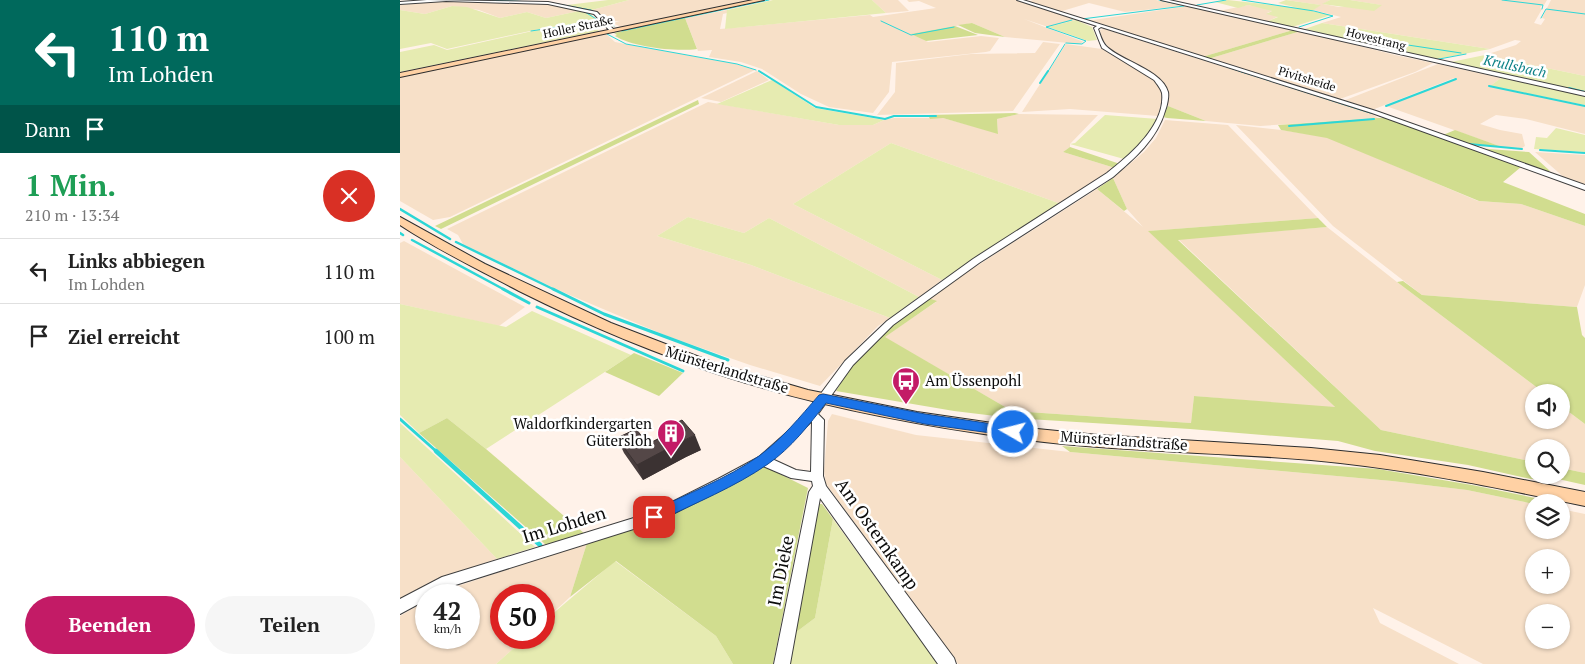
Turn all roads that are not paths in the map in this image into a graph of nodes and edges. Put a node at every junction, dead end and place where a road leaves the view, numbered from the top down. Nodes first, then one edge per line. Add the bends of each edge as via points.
1 (429, 0) edge
2 (762, 0) edge
3 (1019, 0) edge
4 (1163, 0) edge
5 (400, 3) edge
6 (1100, 26) junction
7 (613, 31) junction
8 (400, 75) edge
9 (1585, 94) edge
10 (1585, 188) edge
11 (400, 220) edge
12 (823, 398) junction
13 (812, 414) junction
14 (763, 460) junction
15 (818, 482) junction
16 (1585, 499) edge
17 (400, 607) edge
18 (782, 664) edge
19 (948, 664) edge

1 - 5 street
1 - 7 street via 556,4 595,14
2 - 7 main road, Holler Straße
3 - 6 street, Pivitsheide
4 - 9 street, Hovestrang
6 - 10 street, Pivitsheide via 1374,112
6 - 12 street via 1096,28 1104,47 1151,76 1165,92 1158,124 1151,136 1110,175 968,266 890,323 849,363
7 - 8 main road, Holler Straße
11 - 12 main road, Münsterlandstraße via 477,265 594,322 736,376
12 - 13 street, Im Lohden
12 - 16 main road, Münsterlandstraße via 925,419 1030,434 1375,460 1470,475
13 - 14 street, Im Lohden
13 - 15 street, Am Osternkamp via 818,420
14 - 15 street via 792,475
14 - 17 street, Im Lohden via 654,517 442,583
15 - 18 street, Im Dieke
15 - 19 street, Am Osternkamp

